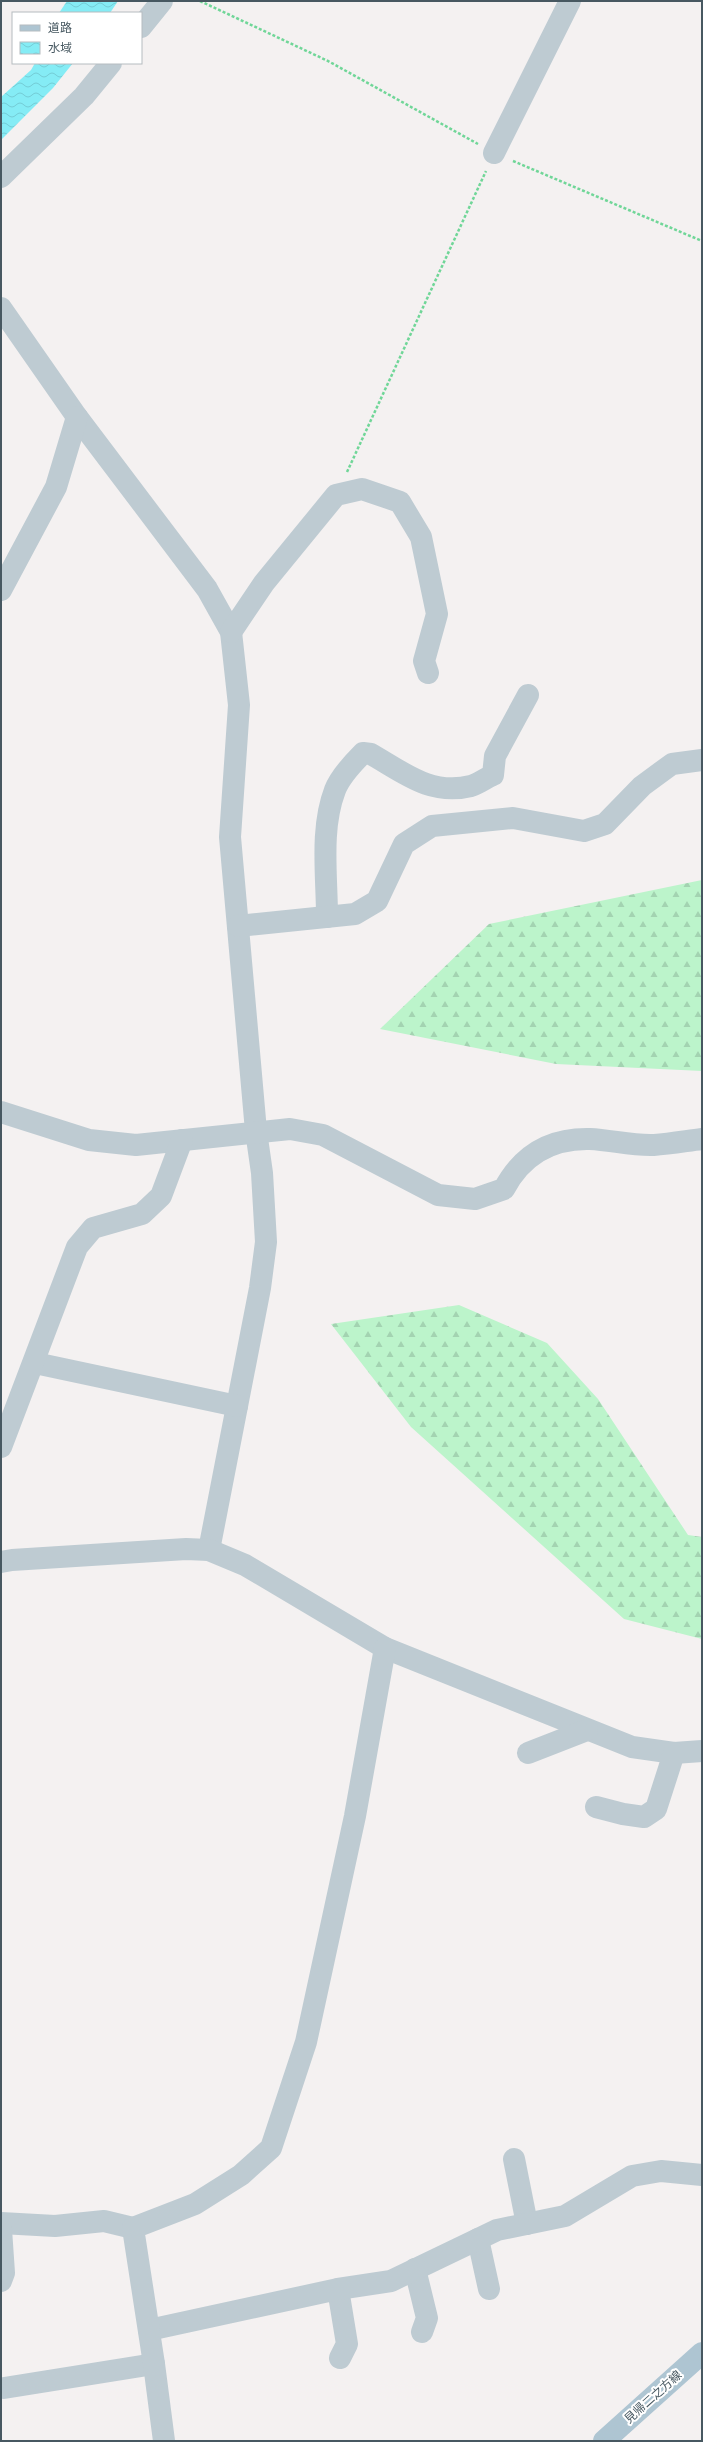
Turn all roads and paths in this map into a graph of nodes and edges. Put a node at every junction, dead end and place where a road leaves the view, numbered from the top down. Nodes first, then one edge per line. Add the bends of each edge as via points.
1 (162, 1) edge
2 (200, 1) edge
3 (570, 1) edge
4 (142, 26) edge
5 (111, 64) edge
6 (494, 153) junction
7 (1, 177) edge
8 (702, 241) edge
9 (1, 308) edge
10 (77, 417) junction
11 (336, 495) junction
12 (1, 590) edge
13 (230, 632) junction
14 (428, 673) dead end
15 (528, 694) dead end
16 (702, 760) edge
17 (327, 917) junction
18 (238, 926) junction
19 (1, 1112) edge
20 (256, 1131) junction
21 (702, 1139) edge
22 (182, 1140) junction
23 (35, 1363) junction
24 (237, 1406) junction
25 (1, 1447) edge
26 (209, 1550) junction
27 (1, 1562) edge
28 (386, 1648) junction
29 (587, 1730) junction
30 (702, 1751) edge
31 (528, 1753) dead end
32 (674, 1753) junction
33 (596, 1807) dead end
34 (514, 2159) dead end
35 (702, 2175) edge
36 (1, 2223) edge
37 (527, 2224) junction
38 (133, 2228) junction
39 (1, 2229) edge
40 (478, 2239) junction
41 (415, 2269) junction
42 (1, 2281) edge
43 (338, 2289) junction
44 (489, 2289) dead end
45 (149, 2330) junction
46 (422, 2332) dead end
47 (702, 2353) edge
48 (340, 2358) dead end
49 (154, 2364) junction
50 (4, 2388) dead end
51 (164, 2441) edge
52 (604, 2441) edge

1 - 4 street
2 - 6 path via 328,61
3 - 6 street
5 - 7 street via 84,96
6 - 8 path
6 - 11 path
9 - 10 street
10 - 12 street via 56,487
10 - 13 street via 207,589
11 - 13 street via 264,582
11 - 14 street via 362,489 400,502 420,537 437,614 424,661
13 - 18 street via 239,705 230,837
15 - 17 street via 496,756 493,775 472,786 443,788 422,784 372,754 363,754 353,763 335,788 327,817
16 - 17 street via 672,764 642,786 605,824 584,831 513,818 432,826 404,844 377,901 355,914
17 - 18 street
18 - 20 street
19 - 22 street via 89,1140 107,1143 136,1145
20 - 21 street via 290,1129 323,1135 438,1195 475,1199 504,1189 513,1172 528,1157 552,1144 589,1139 653,1145
20 - 22 street
20 - 24 street via 262,1173 266,1242
22 - 23 street via 161,1196 142,1214 93,1228 77,1246
23 - 24 street
23 - 25 street
24 - 26 street
26 - 27 street via 170,1550
26 - 28 street via 245,1565
28 - 29 street
28 - 38 street via 355,1816 306,2042 271,2148 241,2175 195,2204
29 - 31 street
29 - 32 street via 632,1747
30 - 32 street
32 - 33 street via 656,1809 644,1817
34 - 37 street
35 - 37 street via 661,2171 632,2176 565,2216
36 - 38 street via 55,2226 104,2221
37 - 40 street via 497,2230
38 - 45 street
39 - 42 street via 4,2273
40 - 41 street
40 - 44 street
41 - 43 street via 391,2281
41 - 46 street via 427,2318
43 - 45 street
43 - 48 street via 347,2344
45 - 49 street
47 - 52 main road, 見帰二之方線
49 - 50 street
49 - 51 street

